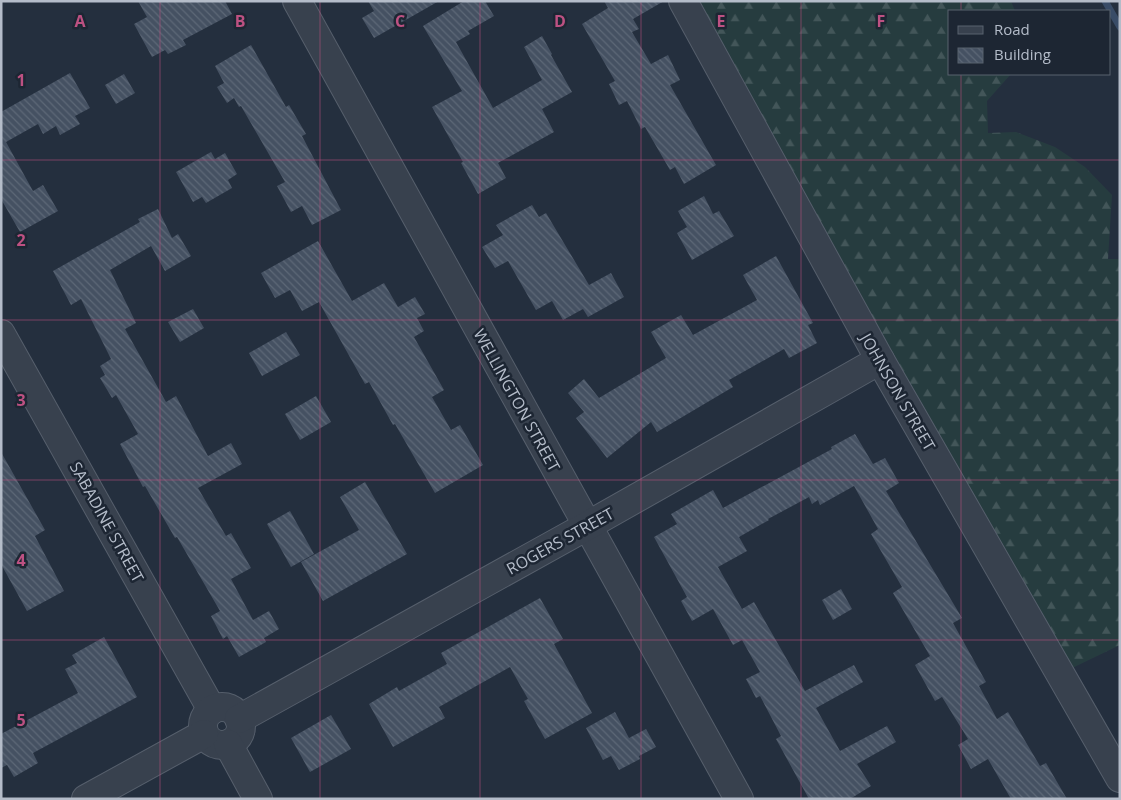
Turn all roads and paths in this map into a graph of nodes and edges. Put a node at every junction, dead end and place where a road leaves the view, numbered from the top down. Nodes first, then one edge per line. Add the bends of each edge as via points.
1 (297, 1) edge
2 (683, 1) edge
3 (1, 334) edge
4 (880, 360) junction
5 (587, 526) junction
6 (215, 729) junction
7 (1120, 778) edge
8 (86, 799) edge
9 (258, 799) edge
10 (739, 799) edge

1 - 5 street, WELLINGTON STREET
2 - 4 street, JOHNSON STREET
3 - 6 street, SABADINE STREET
4 - 5 street, ROGERS STREET
4 - 7 street, JOHNSON STREET
5 - 6 street, ROGERS STREET via 239,719 230,709 218,707
5 - 10 street, WELLINGTON STREET
6 - 8 street
6 - 9 street, SABADINE STREET

